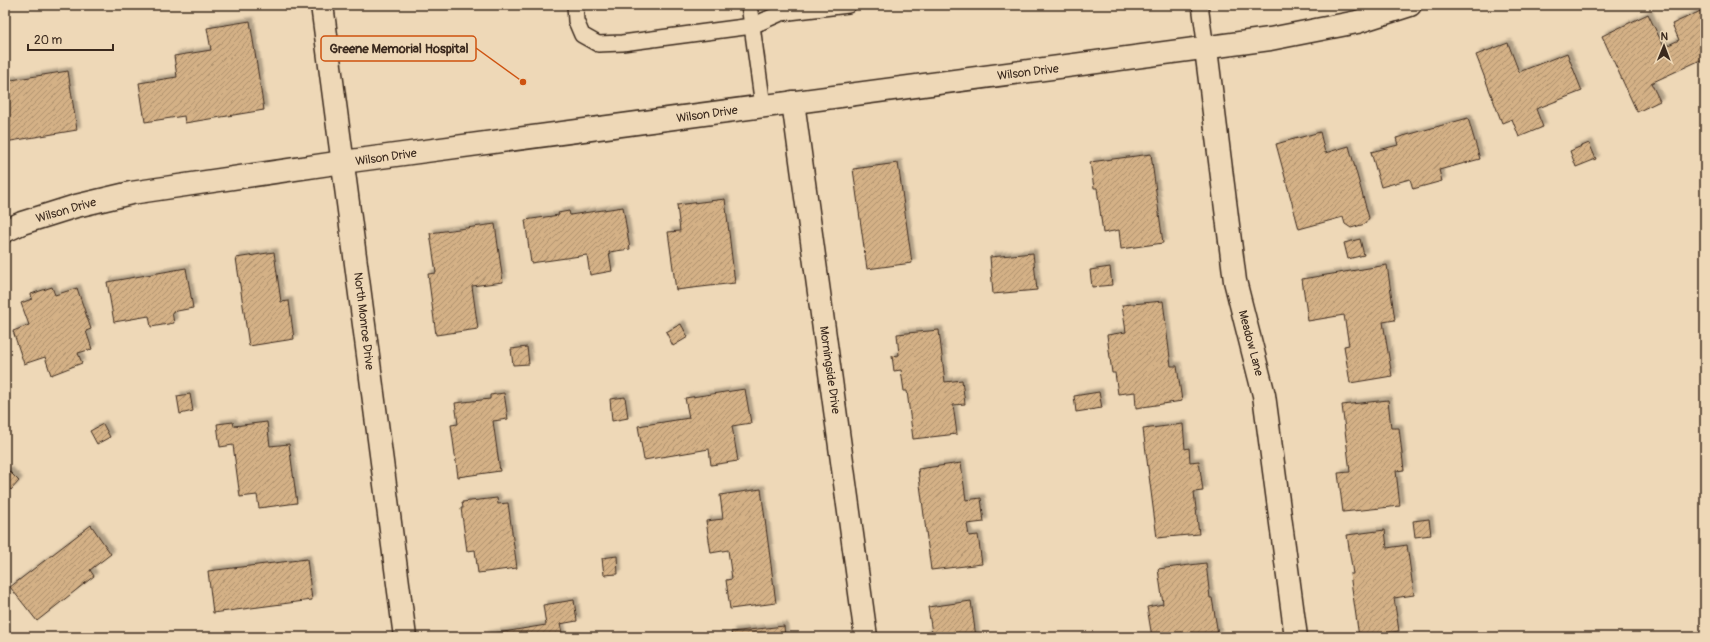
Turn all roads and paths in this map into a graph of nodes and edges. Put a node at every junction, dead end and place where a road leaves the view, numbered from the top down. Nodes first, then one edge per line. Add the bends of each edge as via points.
1 (322, 5) edge
2 (575, 5) edge
3 (749, 5) edge
4 (848, 5) edge
5 (1200, 5) edge
6 (1410, 5) edge
7 (752, 26) junction
8 (1206, 49) junction
9 (793, 102) junction
10 (763, 106) junction
11 (343, 162) junction
12 (5, 231) edge
13 (405, 637) edge
14 (866, 637) edge
15 (1296, 637) edge

1 - 11 street, North Monroe Drive
2 - 7 lane via 576,21 582,34 598,44
3 - 7 lane
4 - 7 lane via 781,13
5 - 8 lane
6 - 8 street, Wilson Drive via 1358,22 1270,40
7 - 10 lane
8 - 9 street, Wilson Drive
8 - 15 street, Meadow Lane via 1235,281 1264,395
9 - 10 street, Wilson Drive
9 - 14 street, Morningside Drive
10 - 11 street, Wilson Drive
11 - 12 street, Wilson Drive via 131,193 76,206
11 - 13 street, North Monroe Drive

